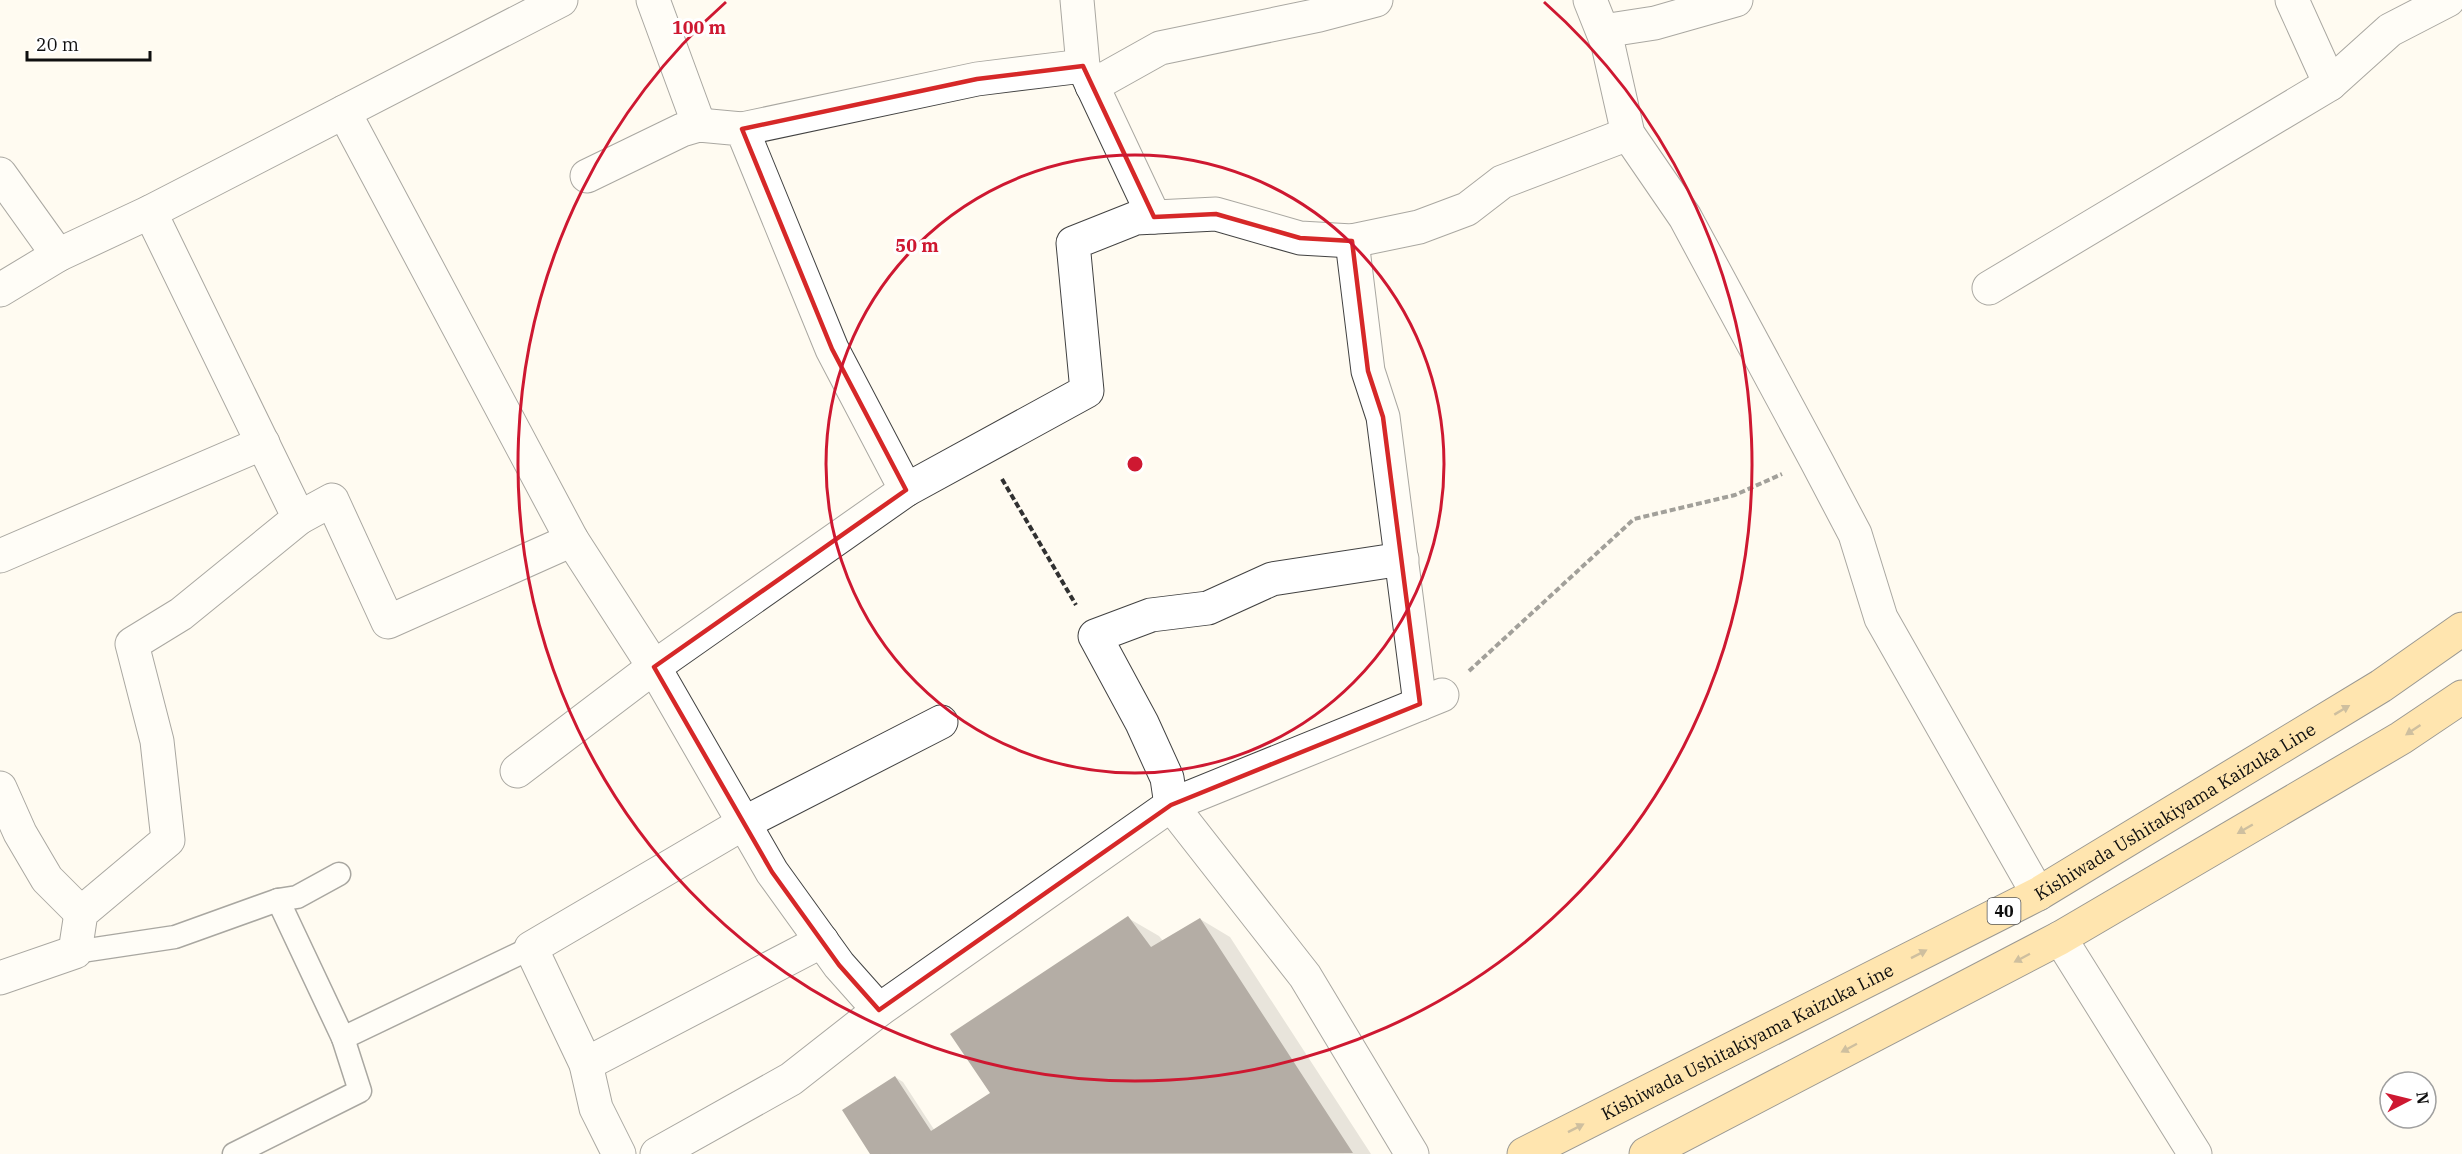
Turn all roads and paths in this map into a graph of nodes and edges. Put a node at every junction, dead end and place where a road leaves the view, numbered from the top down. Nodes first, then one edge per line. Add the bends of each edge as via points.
1 (561, 0) edge
2 (653, 0) edge
3 (1077, 0) edge
4 (1376, 0) edge
5 (1590, 0) edge
6 (1736, 0) edge
7 (2292, 0) edge
8 (2448, 0) edge
9 (1603, 31) junction
10 (1087, 76) junction
11 (2330, 84) junction
12 (344, 112) junction
13 (699, 125) junction
14 (742, 129) junction
15 (1628, 134) junction
16 (0, 174) edge
17 (587, 176) dead end
18 (150, 212) junction
19 (1154, 218) junction
20 (1352, 241) junction
21 (58, 255) junction
22 (1989, 288) dead end
23 (0, 290) edge
24 (263, 443) junction
25 (984, 448) junction
26 (1816, 460) junction
27 (906, 490) junction
28 (299, 519) junction
29 (572, 540) junction
30 (0, 556) edge
31 (1402, 559) junction
32 (2462, 630) edge
33 (1095, 636) junction
34 (654, 668) junction
35 (2462, 698) edge
36 (1431, 700) junction
37 (941, 722) dead end
38 (517, 771) dead end
39 (0, 788) edge
40 (1171, 805) junction
41 (744, 823) junction
42 (339, 874) dead end
43 (2038, 894) junction
44 (278, 900) junction
45 (81, 913) junction
46 (2060, 938) junction
47 (822, 941) junction
48 (531, 948) junction
49 (75, 952) junction
50 (0, 978) edge
51 (879, 1010) junction
52 (343, 1038) junction
53 (586, 1064) junction
54 (234, 1154) edge
55 (619, 1154) edge
56 (657, 1154) edge
57 (1412, 1154) edge
58 (1524, 1154) edge
59 (1646, 1154) edge
60 (2195, 1154) edge

1 - 12 street
2 - 13 street
3 - 10 street
4 - 10 street via 1160,48
5 - 9 street
6 - 9 street via 1655,23
7 - 11 street
8 - 11 street via 2390,30
9 - 15 street
10 - 14 street via 977,79
10 - 19 street
11 - 22 street
12 - 18 street
12 - 29 street
13 - 14 street
13 - 17 street
14 - 27 street via 832,349
15 - 20 street via 1502,182 1467,209 1419,227
15 - 26 street via 1685,217
16 - 21 street
18 - 21 street
18 - 24 street
19 - 20 street via 1216,214 1300,238
19 - 25 street via 1136,218 1072,243 1087,391
20 - 31 street via 1368,371 1383,417
21 - 23 street
24 - 28 street
24 - 30 street
25 - 27 street
25 - 33 path
26 - 36 path via 1735,495 1634,519
26 - 43 street via 1855,534 1881,618
27 - 34 street
28 - 29 street via 332,500 388,622
28 - 45 street via 180,614 132,644 157,741 168,840
29 - 34 street
31 - 33 street via 1272,579 1208,608 1151,615
31 - 36 street
43 -> 32 main road, Kishiwada Ushitakiyama Kaizuka Line / 40 via 2380,686
33 - 40 street via 1167,778
34 - 38 street
34 - 41 street
35 -> 46 main road via 2401,738
36 - 40 street
37 - 41 street
39 - 45 street via 47,879
40 - 51 street
40 - 57 street via 1305,976
41 - 47 street via 772,872
41 - 48 street
42 - 44 lane via 297,897
58 -> 43 main road, Kishiwada Ushitakiyama Kaizuka Line / 40
44 - 49 lane via 175,937
44 - 52 lane
45 - 49 street
46 -> 59 main road
46 - 60 street
47 - 51 street
47 - 53 street
48 - 52 lane
48 - 53 street
49 - 50 street
51 - 56 street via 791,1079
52 - 54 lane via 360,1091
53 - 55 street via 596,1108

